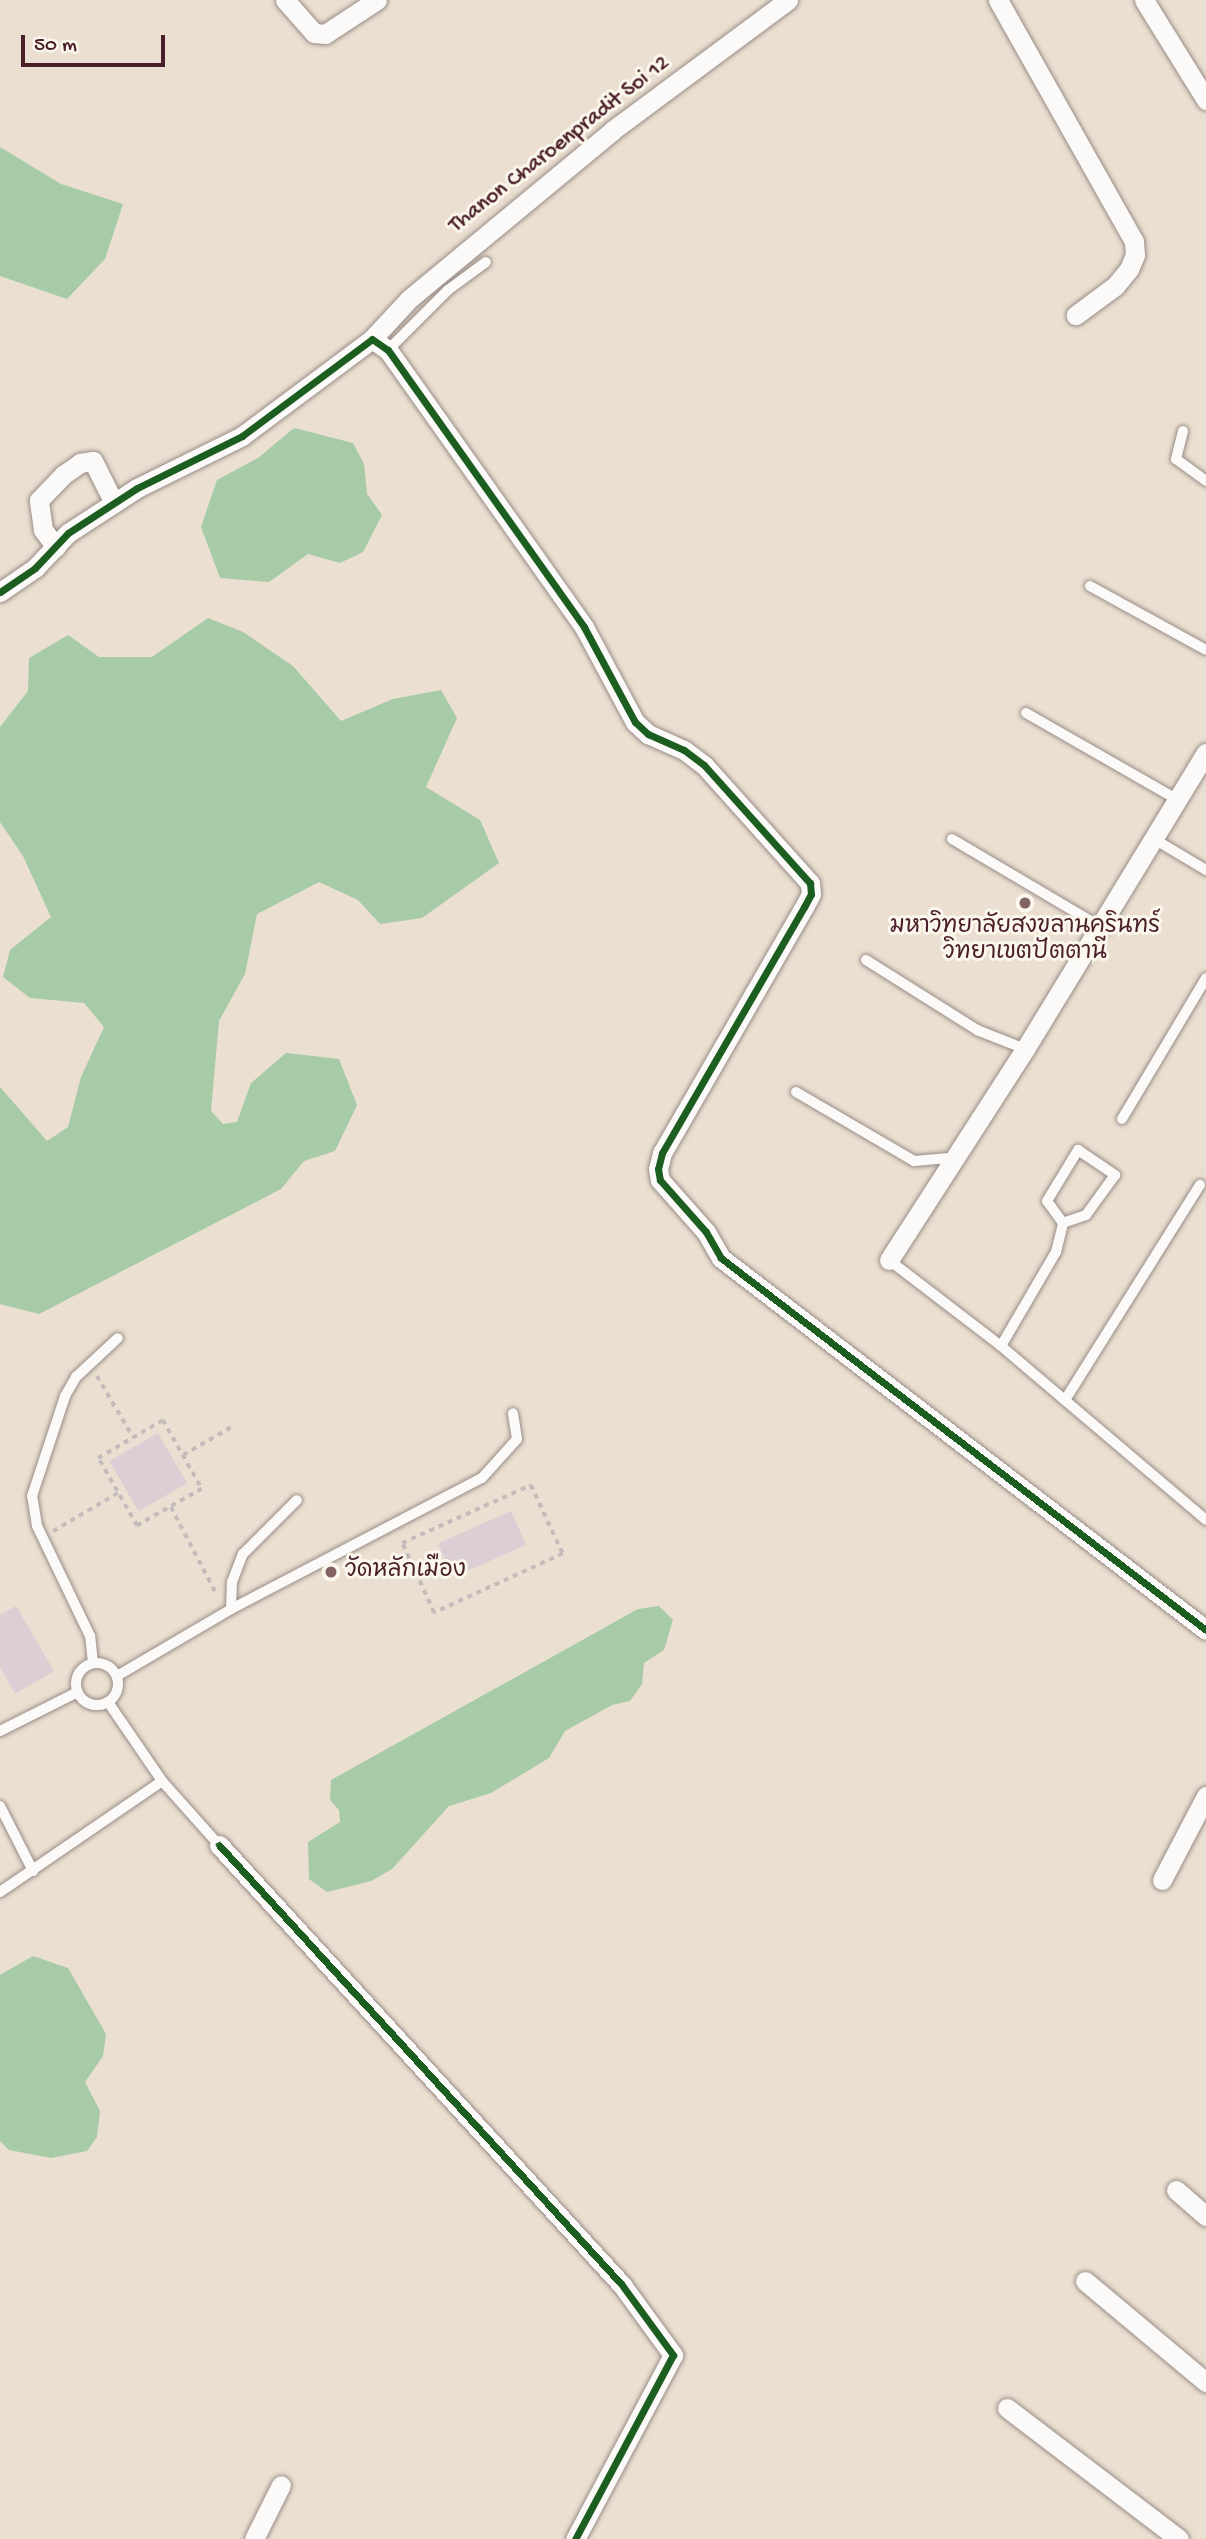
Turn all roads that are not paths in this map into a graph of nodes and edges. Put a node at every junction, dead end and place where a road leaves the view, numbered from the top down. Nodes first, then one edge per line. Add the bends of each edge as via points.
1 (285, 0) edge
2 (377, 0) edge
3 (788, 0) edge
4 (998, 0) edge
5 (1144, 0) edge
6 (1206, 100) edge
7 (486, 262) dead end
8 (1076, 315) dead end
9 (380, 345) junction
10 (1183, 431) dead end
11 (1206, 481) edge
12 (114, 503) junction
13 (56, 547) junction
14 (1090, 586) dead end
15 (0, 592) edge
16 (1206, 650) edge
17 (1026, 713) dead end
18 (1206, 753) edge
19 (1178, 800) junction
20 (952, 839) dead end
21 (1154, 839) junction
22 (1206, 870) edge
23 (1100, 926) junction
24 (866, 960) dead end
25 (1206, 978) edge
26 (1025, 1049) junction
27 (796, 1092) dead end
28 (1122, 1119) dead end
29 (952, 1158) junction
30 (1200, 1185) dead end
31 (1063, 1223) junction
32 (890, 1260) joint
33 (118, 1338) dead end
34 (1001, 1346) junction
35 (1065, 1400) junction
36 (513, 1413) dead end
37 (297, 1500) dead end
38 (1206, 1520) edge
39 (229, 1611) junction
40 (1206, 1630) edge
41 (93, 1662) junction
42 (117, 1676) junction
43 (78, 1692) junction
44 (108, 1702) junction
45 (0, 1731) edge
46 (162, 1781) junction
47 (1206, 1796) edge
48 (0, 1806) edge
49 (219, 1845) joint
50 (33, 1871) junction
51 (1162, 1880) dead end
52 (0, 1892) edge
53 (1176, 2190) dead end
54 (1206, 2216) edge
55 (1085, 2281) dead end
56 (1206, 2382) edge
57 (1007, 2409) dead end
58 (281, 2485) dead end
59 (254, 2539) edge
60 (575, 2539) edge
61 (1179, 2539) edge

1 - 2 street via 314,33 325,34
3 - 9 street, Thanon Charoenpradit Soi 12 via 613,130 409,299
4 - 8 street via 1134,241 1129,269 1115,286
5 - 6 street
7 - 9 lane
9 - 12 street, Thanon Charoenpradit Soi 12 via 242,436
9 - 40 street via 584,627 635,722 704,765 810,883 811,894 804,907 662,1153 660,1180 706,1232 721,1258
10 - 11 lane via 1176,459
12 - 13 street, Thanon Charoenpradit Soi 12 via 68,533
12 - 13 street via 93,461 80,463 63,475 39,500 43,530
13 - 15 street, Thanon Charoenpradit Soi 12
14 - 16 lane
17 - 19 lane
18 - 19 street
19 - 21 street
20 - 23 lane
21 - 22 lane
21 - 23 street
23 - 26 street
24 - 26 lane via 978,1030
25 - 28 lane
26 - 29 street
27 - 29 lane via 914,1161
29 - 32 street
30 - 35 lane
31 - 31 lane via 1086,1215 1115,1175 1078,1150 1047,1201
31 - 34 lane via 1056,1252
32 - 34 lane
33 - 41 lane via 89,1364 65,1396 32,1496 42,1537 90,1636
34 - 35 lane
35 - 38 lane
36 - 39 lane via 517,1439 482,1478
37 - 39 lane via 243,1554 232,1582
39 - 42 lane
41 - 42 lane via 108,1665
41 - 43 lane via 77,1675
42 - 44 lane via 117,1690
43 - 44 lane via 88,1703
43 - 45 lane
44 - 46 lane
46 - 49 lane
46 - 50 lane
47 - 51 street
48 - 50 lane
49 - 60 street via 622,2285 673,2355
50 - 52 lane
53 - 54 street
55 - 56 street
57 - 61 street
58 - 59 street

